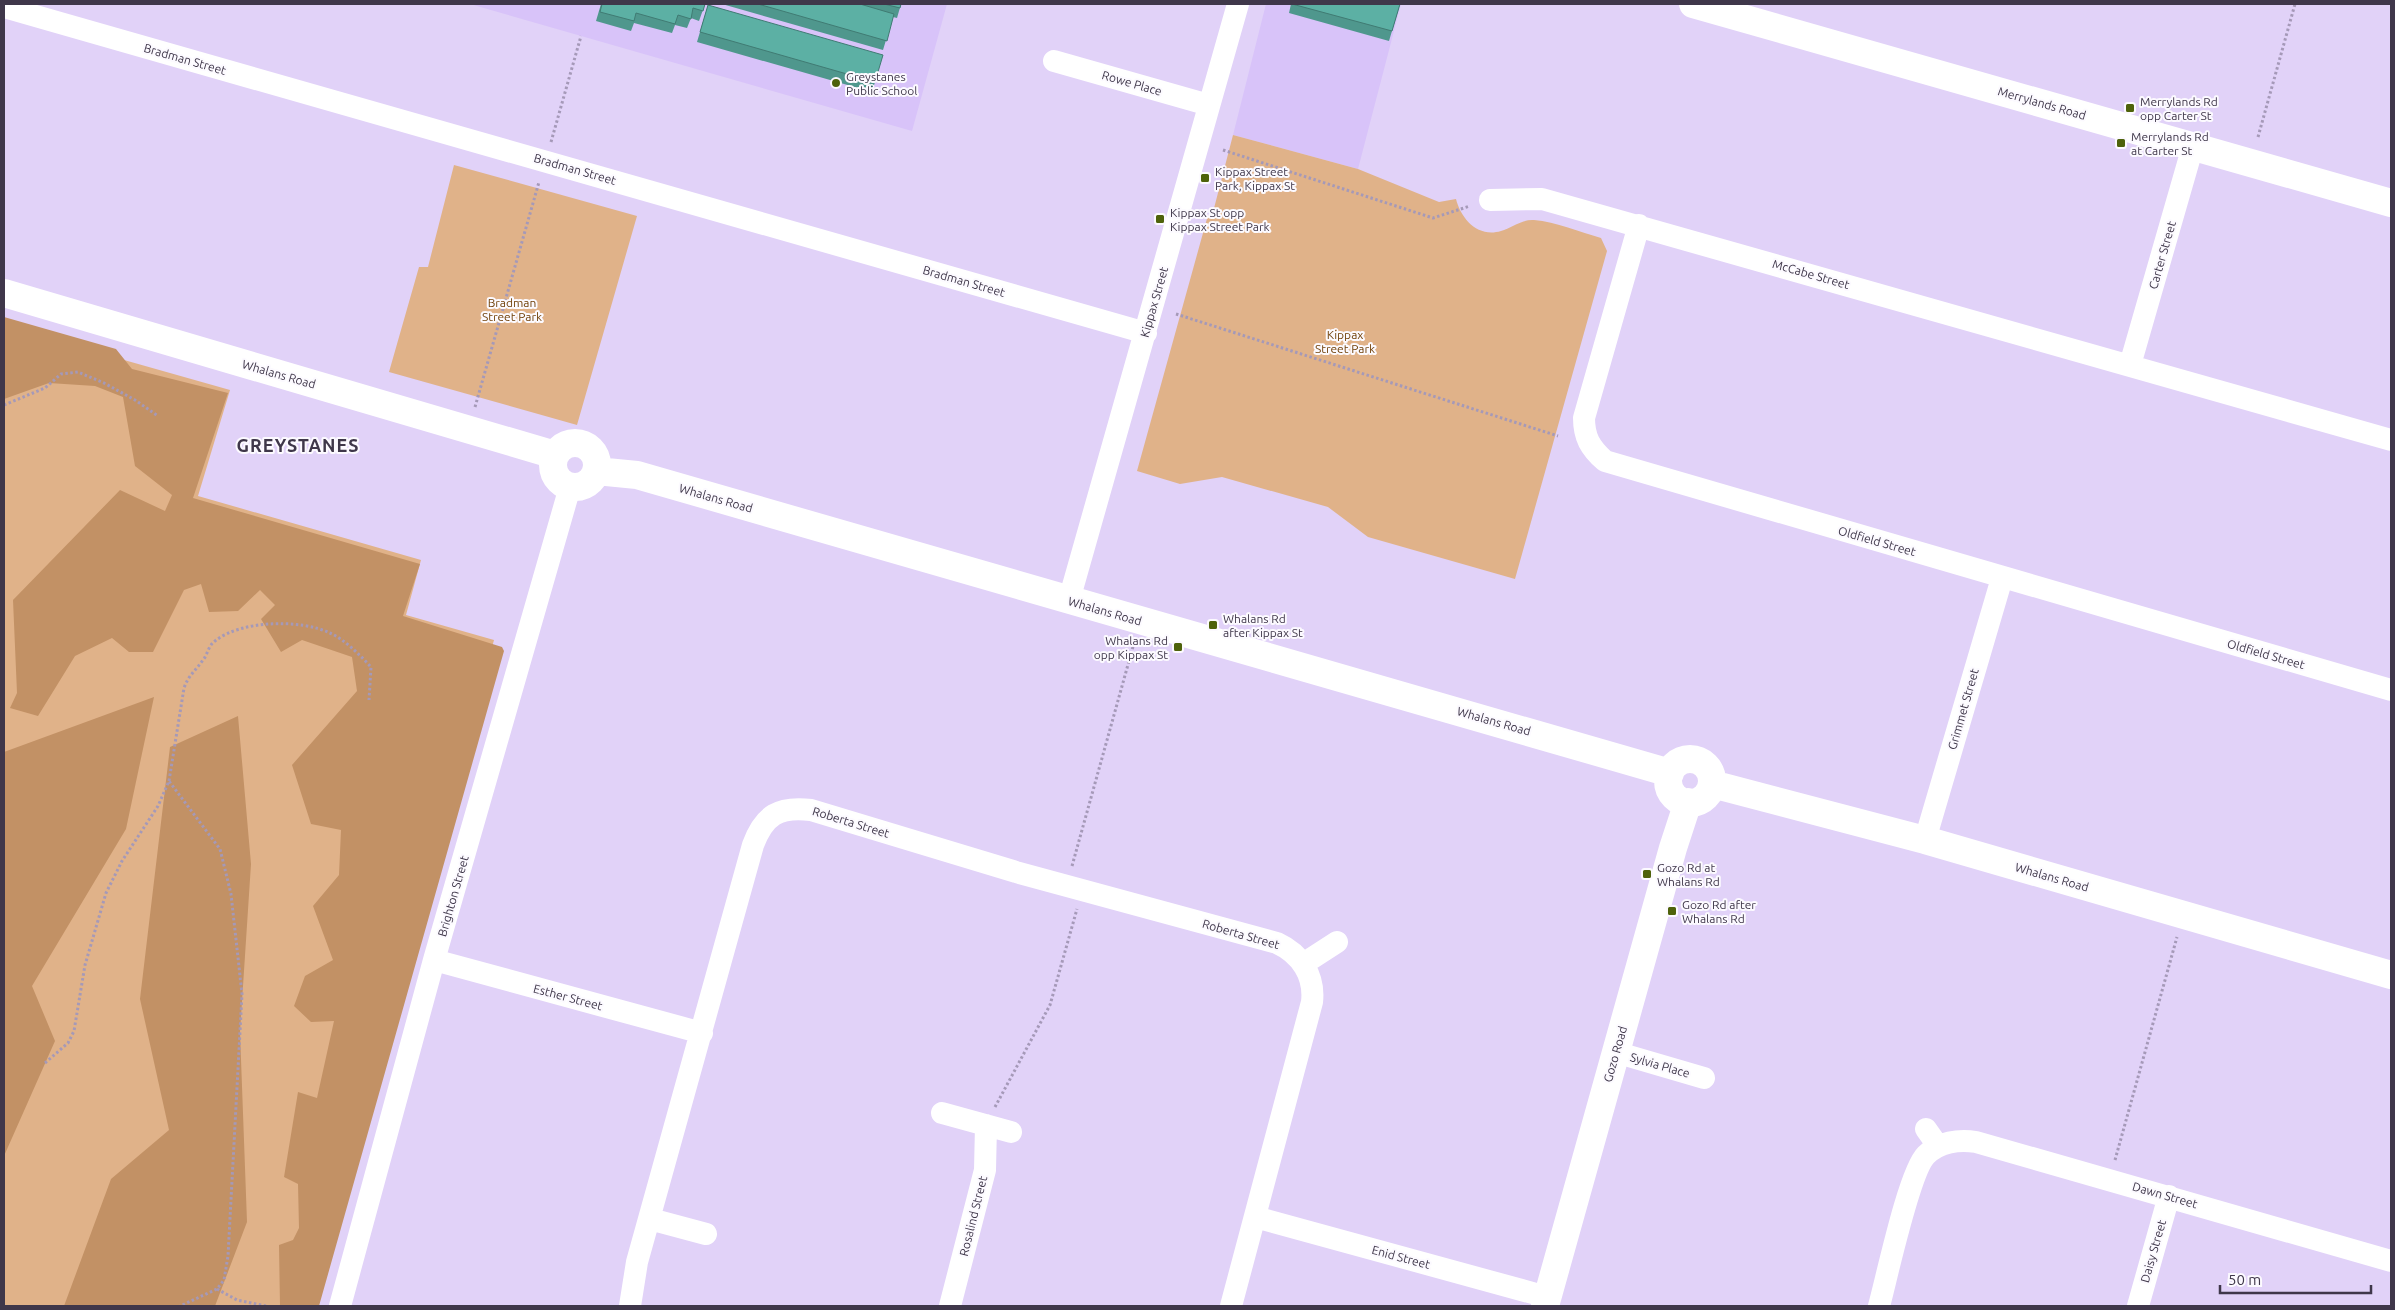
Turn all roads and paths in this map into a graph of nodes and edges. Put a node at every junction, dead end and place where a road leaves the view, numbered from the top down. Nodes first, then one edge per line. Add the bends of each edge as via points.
1 (1238, 4) edge
2 (1693, 4) edge
3 (2295, 4) edge
4 (4, 7) edge
5 (581, 36) dead end
6 (1054, 61) dead end
7 (1209, 105) junction
8 (2258, 137) dead end
9 (2194, 146) junction
10 (1223, 150) dead end
11 (545, 161) junction
12 (1490, 200) joint
13 (2391, 203) edge
14 (1639, 225) junction
15 (4, 293) edge
16 (1176, 314) dead end
17 (1146, 333) junction
18 (2130, 365) junction
19 (4, 405) edge
20 (158, 416) dead end
21 (469, 429) junction
22 (1558, 436) dead end
23 (2391, 440) edge
24 (555, 455) junction
25 (596, 471) junction
26 (570, 487) junction
27 (2002, 578) junction
28 (1069, 600) junction
29 (2391, 690) edge
30 (369, 700) dead end
31 (1670, 773) junction
32 (169, 781) junction
33 (1712, 784) junction
34 (1688, 802) junction
35 (1925, 840) junction
36 (2184, 915) junction
37 (1336, 942) dead end
38 (434, 960) junction
39 (1303, 964) junction
40 (2391, 975) edge
41 (702, 1033) junction
42 (1615, 1052) junction
43 (45, 1062) dead end
44 (1704, 1078) dead end
45 (942, 1113) dead end
46 (986, 1125) junction
47 (1011, 1132) dead end
48 (2114, 1162) dead end
49 (2169, 1196) junction
50 (1255, 1217) junction
51 (650, 1219) junction
52 (706, 1234) dead end
53 (2391, 1262) edge
54 (217, 1289) junction
55 (1546, 1302) edge
56 (180, 1306) edge
57 (266, 1306) edge
58 (340, 1306) edge
59 (630, 1306) edge
60 (950, 1306) edge
61 (1231, 1306) edge
62 (1879, 1306) edge
63 (2138, 1306) edge

1 - 7 street, Kippax Street
2 - 9 street, Merrylands Road
3 - 8 path
4 - 11 street, Bradman Street
5 - 11 path
6 - 7 street, Rowe Place
7 - 17 street, Kippax Street
9 - 13 street, Merrylands Road
9 - 18 street, Carter Street
10 - 12 path via 1433,218
11 - 17 street, Bradman Street
11 - 21 path
12 - 14 street, McCabe Street via 1542,199
14 - 18 street, McCabe Street
14 - 27 street, Oldfield Street via 1586,405 1584,429 1596,453 1617,466
15 - 21 street, Whalans Road
16 - 22 path
17 - 28 street, Kippax Street
18 - 23 street
19 - 20 path via 45,388 61,374 78,372 128,396
21 - 24 street, Whalans Road
24 - 25 street via 569,443 583,444 594,454
24 - 26 street via 554,472 563,484
25 - 26 street via 585,484
25 - 28 street, Whalans Road via 637,475
26 - 38 street, Brighton Street
27 - 29 street, Oldfield Street
27 - 35 street, Grimmet Street
28 - 31 street, Whalans Road
30 - 32 path via 371,667 330,633 300,625 269,624 240,629 210,645 204,659 188,676
31 - 33 street via 1682,760 1697,760 1708,768
31 - 34 street via 1671,791
32 - 43 path via 158,806 122,861 106,893 85,965 74,1031 68,1043
32 - 54 path via 220,849 231,894 242,994 228,1256 224,1280
33 - 34 street via 1704,797
33 - 35 street, Whalans Road
34 - 42 street, Gozo Road
35 - 36 street, Whalans Road
36 - 40 street, Whalans Road
36 - 48 path
37 - 39 street
38 - 41 street, Esther Street
38 - 58 street, Brighton Street
39 - 41 street, Roberta Street via 1292,952 1277,944 1016,872 811,810 787,810 770,816 752,845
39 - 50 street, Roberta Street via 1311,980 1312,1002
41 - 51 street, Roberta Street
42 - 44 street, Sylvia Place
42 - 55 street, Gozo Road
45 - 46 street
46 - 47 street
46 - 60 street, Rosalind Street via 983,1180
49 - 53 street, Dawn Street
49 - 62 street, Dawn Street via 1976,1142 1932,1138 1917,1169
49 - 63 street, Daisy Street
50 - 55 street, Enid Street
50 - 61 street, Roberta Street
51 - 52 street
51 - 59 street, Roberta Street via 637,1262
54 - 56 path
54 - 57 path via 237,1300

